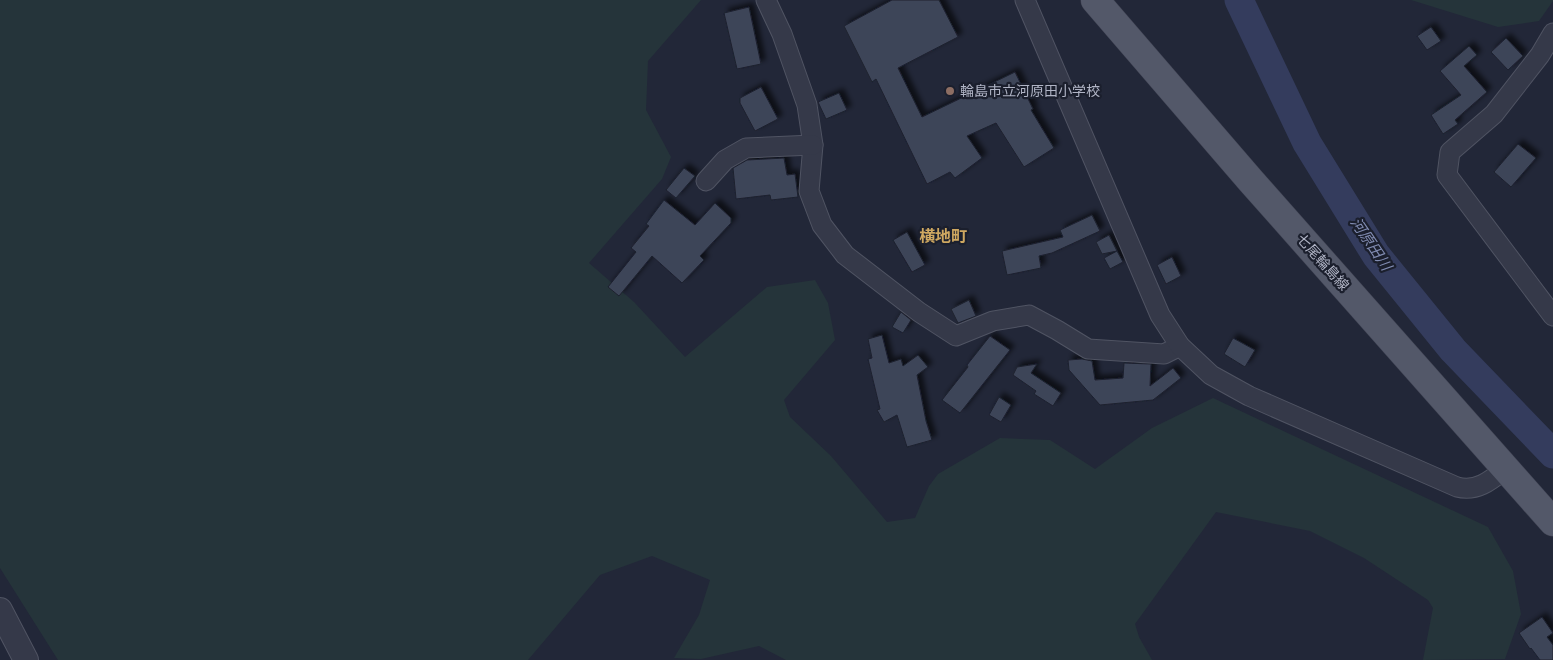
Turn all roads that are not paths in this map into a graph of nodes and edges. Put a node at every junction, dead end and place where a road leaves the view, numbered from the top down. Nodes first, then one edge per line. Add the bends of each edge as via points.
1 (766, 0) edge
2 (1025, 0) edge
3 (1096, 0) edge
4 (1553, 33) edge
5 (813, 144) junction
6 (706, 181) dead end
7 (1553, 316) edge
8 (1180, 346) junction
9 (1505, 469) junction
10 (1553, 522) edge
11 (0, 610) edge
12 (26, 660) edge

1 - 5 street via 797,71
2 - 8 street via 1160,315
3 - 9 main road, 七尾輪島線
4 - 7 street via 1494,114 1450,152 1447,175
5 - 6 street via 746,148 725,160
5 - 8 street via 809,191 822,225 845,255 956,336 993,321 1029,315 1088,349 1164,354
8 - 9 street via 1211,375 1249,396 1457,487 1467,490 1484,485
9 - 10 main road, 七尾輪島線
11 - 12 street

